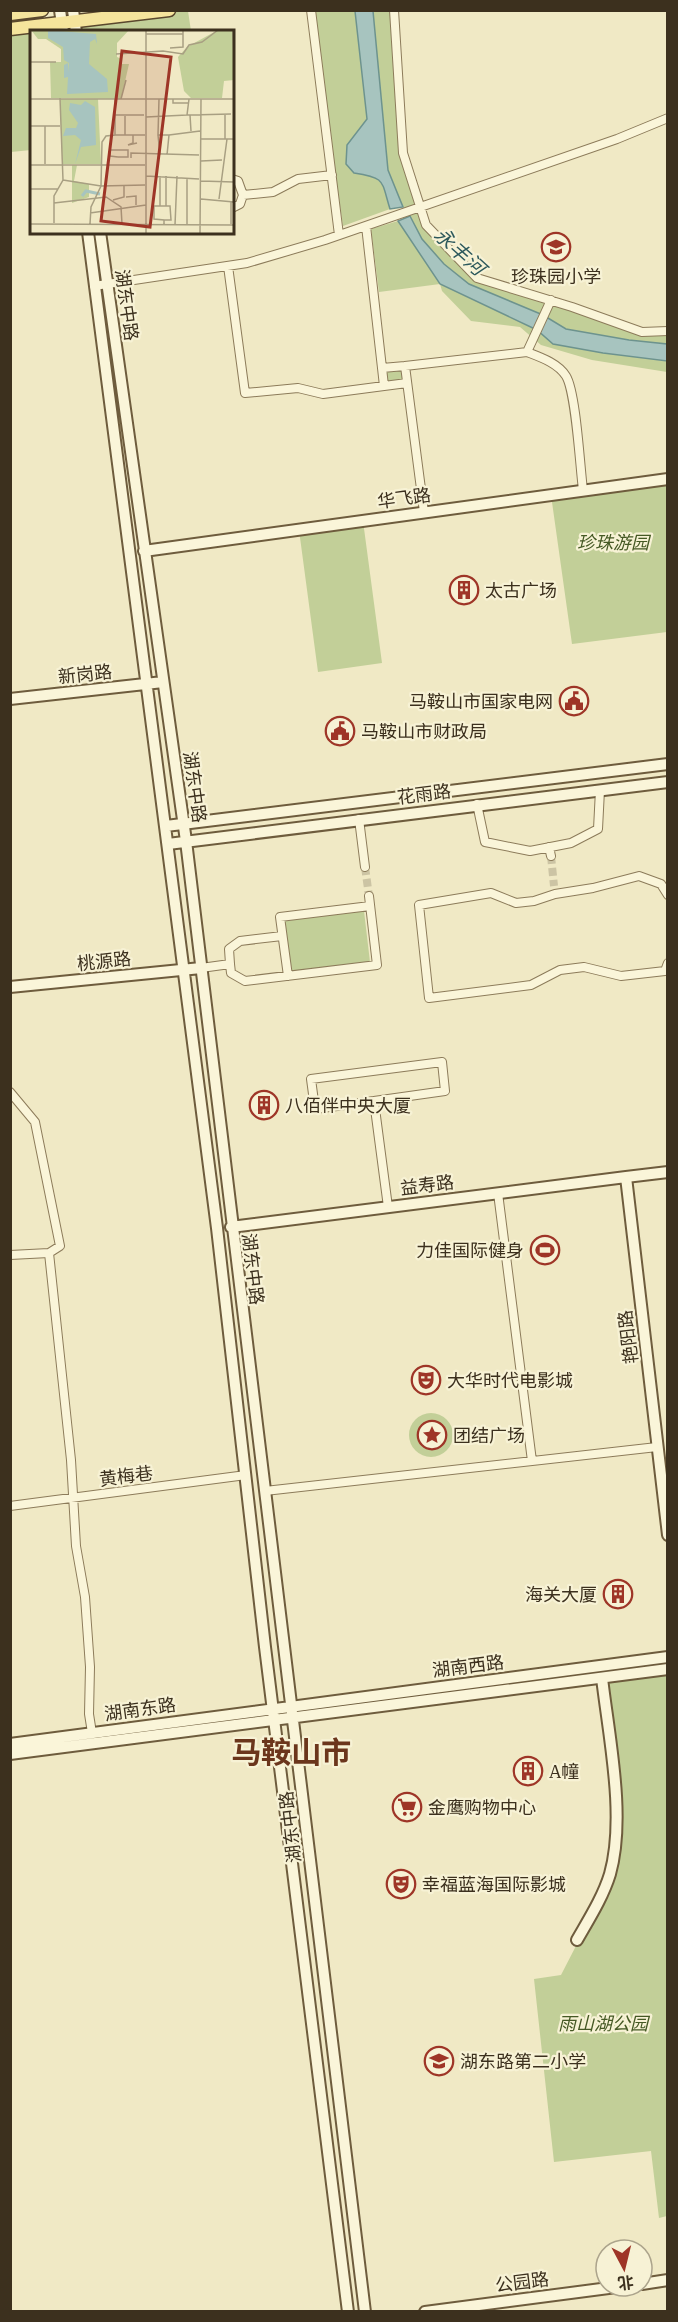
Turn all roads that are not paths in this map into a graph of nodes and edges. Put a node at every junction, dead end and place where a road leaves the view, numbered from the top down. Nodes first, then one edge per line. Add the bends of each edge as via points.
1 (42, 10) edge
2 (169, 10) edge
3 (311, 10) edge
4 (394, 10) edge
5 (10, 14) edge
6 (74, 21) edge
7 (61, 22) edge
8 (10, 29) edge
9 (668, 118) edge
10 (332, 175) junction
11 (234, 180) edge
12 (243, 195) junction
13 (420, 206) junction
14 (234, 207) edge
15 (366, 226) junction
16 (88, 234) edge
17 (100, 234) edge
18 (339, 235) junction
19 (228, 266) junction
20 (108, 284) junction
21 (94, 285) junction
22 (550, 300) junction
23 (668, 330) edge
24 (527, 352) junction
25 (405, 366) junction
26 (382, 368) junction
27 (407, 383) junction
28 (384, 386) junction
29 (668, 478) edge
30 (583, 490) junction
31 (424, 512) junction
32 (144, 551) junction
33 (163, 682) junction
34 (146, 684) junction
35 (10, 699) edge
36 (668, 764) edge
37 (668, 782) edge
38 (600, 790) junction
39 (477, 804) junction
40 (359, 819) junction
41 (183, 824) junction
42 (166, 826) junction
43 (186, 841) junction
44 (168, 844) junction
45 (549, 847) junction
46 (551, 856) tunnel mouth
47 (365, 867) tunnel mouth
48 (369, 896) tunnel mouth
49 (668, 896) edge
50 (370, 906) junction
51 (282, 936) junction
52 (668, 963) edge
53 (230, 964) junction
54 (201, 968) junction
55 (184, 970) junction
56 (288, 976) junction
57 (10, 987) edge
58 (10, 1092) edge
59 (374, 1101) junction
60 (668, 1172) edge
61 (626, 1177) junction
62 (498, 1193) junction
63 (388, 1207) junction
64 (231, 1227) junction
65 (50, 1253) junction
66 (10, 1256) edge
67 (657, 1447) junction
68 (532, 1461) junction
69 (246, 1475) junction
70 (265, 1491) junction
71 (73, 1498) junction
72 (10, 1506) edge
73 (668, 1534) edge
74 (668, 1657) edge
75 (668, 1670) edge
76 (602, 1678) junction
77 (293, 1711) junction
78 (274, 1714) junction
79 (92, 1732) junction
80 (10, 1744) edge
81 (10, 1754) edge
82 (577, 1940) dead end
83 (594, 2290) edge
84 (348, 2312) edge
85 (365, 2312) edge
86 (425, 2312) edge

1 - 5 main road
2 - 6 main road
3 - 10 street
4 - 13 street via 403,153
6 - 7 main road
7 - 8 main road
9 - 13 street
10 - 12 street via 298,179 273,192
10 - 18 street
11 - 12 street
12 - 14 street
13 - 15 street
13 - 22 street via 426,225 477,278
15 - 18 street
15 - 26 street
16 - 21 main road, 湖东中路
17 - 20 main road, 湖东中路
18 - 19 street
19 - 20 street
19 - 28 street via 245,393 298,387 323,394
20 - 21 street
20 - 32 main road, 湖东中路
21 - 34 main road, 湖东中路
22 - 23 street via 642,332
22 - 24 street
24 - 25 street
24 - 30 street via 549,360 566,376
25 - 26 street
25 - 27 street
26 - 28 street
27 - 28 street
27 - 31 street
29 - 30 main road, 华飞路
30 - 31 main road, 华飞路
31 - 32 main road, 华飞路
32 - 33 main road, 湖东中路
33 - 34 main road, 新岗路
33 - 41 main road, 湖东中路
34 - 35 main road, 新岗路
34 - 42 main road, 湖东中路
36 - 41 main road
37 - 38 main road, 花雨路
38 - 39 main road, 花雨路
38 - 45 street via 598,830 571,843
39 - 40 main road, 花雨路
39 - 45 street via 485,842 530,851
40 - 43 main road, 花雨路
40 - 47 street
41 - 42 main road
41 - 43 main road, 湖东中路
42 - 44 main road, 湖东中路
43 - 44 main road, 花雨路
43 - 54 main road, 湖东中路
44 - 55 main road, 湖东中路
45 - 46 street
48 - 50 street
49 - 52 street via 661,884 639,876 593,888 555,890 534,901 516,903 491,894 419,905 429,998 531,985 560,970 584,967 621,976 665,971
50 - 51 street via 280,917
50 - 56 street via 377,965
51 - 53 street via 240,941 228,949
51 - 56 street
53 - 54 street
53 - 56 street via 231,973 245,981
54 - 55 main road, 桃源路
54 - 64 main road, 湖东中路
55 - 57 main road, 桃源路
55 - 69 main road, 湖东中路
58 - 65 street via 35,1122 60,1246
59 - 59 street via 445,1091 442,1062 312,1079 315,1109
59 - 63 street
60 - 61 main road
61 - 62 main road, 益寿路
61 - 67 main road, 艳阳路
62 - 63 main road, 益寿路
62 - 68 street
63 - 64 main road, 益寿路
64 - 70 main road, 湖东中路
65 - 66 street
65 - 71 street
67 - 68 street
67 - 73 main road, 艳阳路
68 - 70 street
69 - 71 street, 黄梅巷
69 - 78 main road, 湖东中路
70 - 77 main road, 湖东中路
71 - 72 street, 黄梅巷
71 - 79 street via 76,1546 86,1597
74 - 77 main road, 湖南西路
75 - 76 main road, 湖南西路
76 - 77 main road, 湖南西路
76 - 82 main road via 614,1781 616,1846 609,1876
77 - 78 main road
77 - 85 main road, 湖东中路
78 - 79 main road, 湖南东路
78 - 81 main road
78 - 84 main road, 湖东中路
79 - 80 main road, 湖南东路
83 - 86 main road, 公园路

